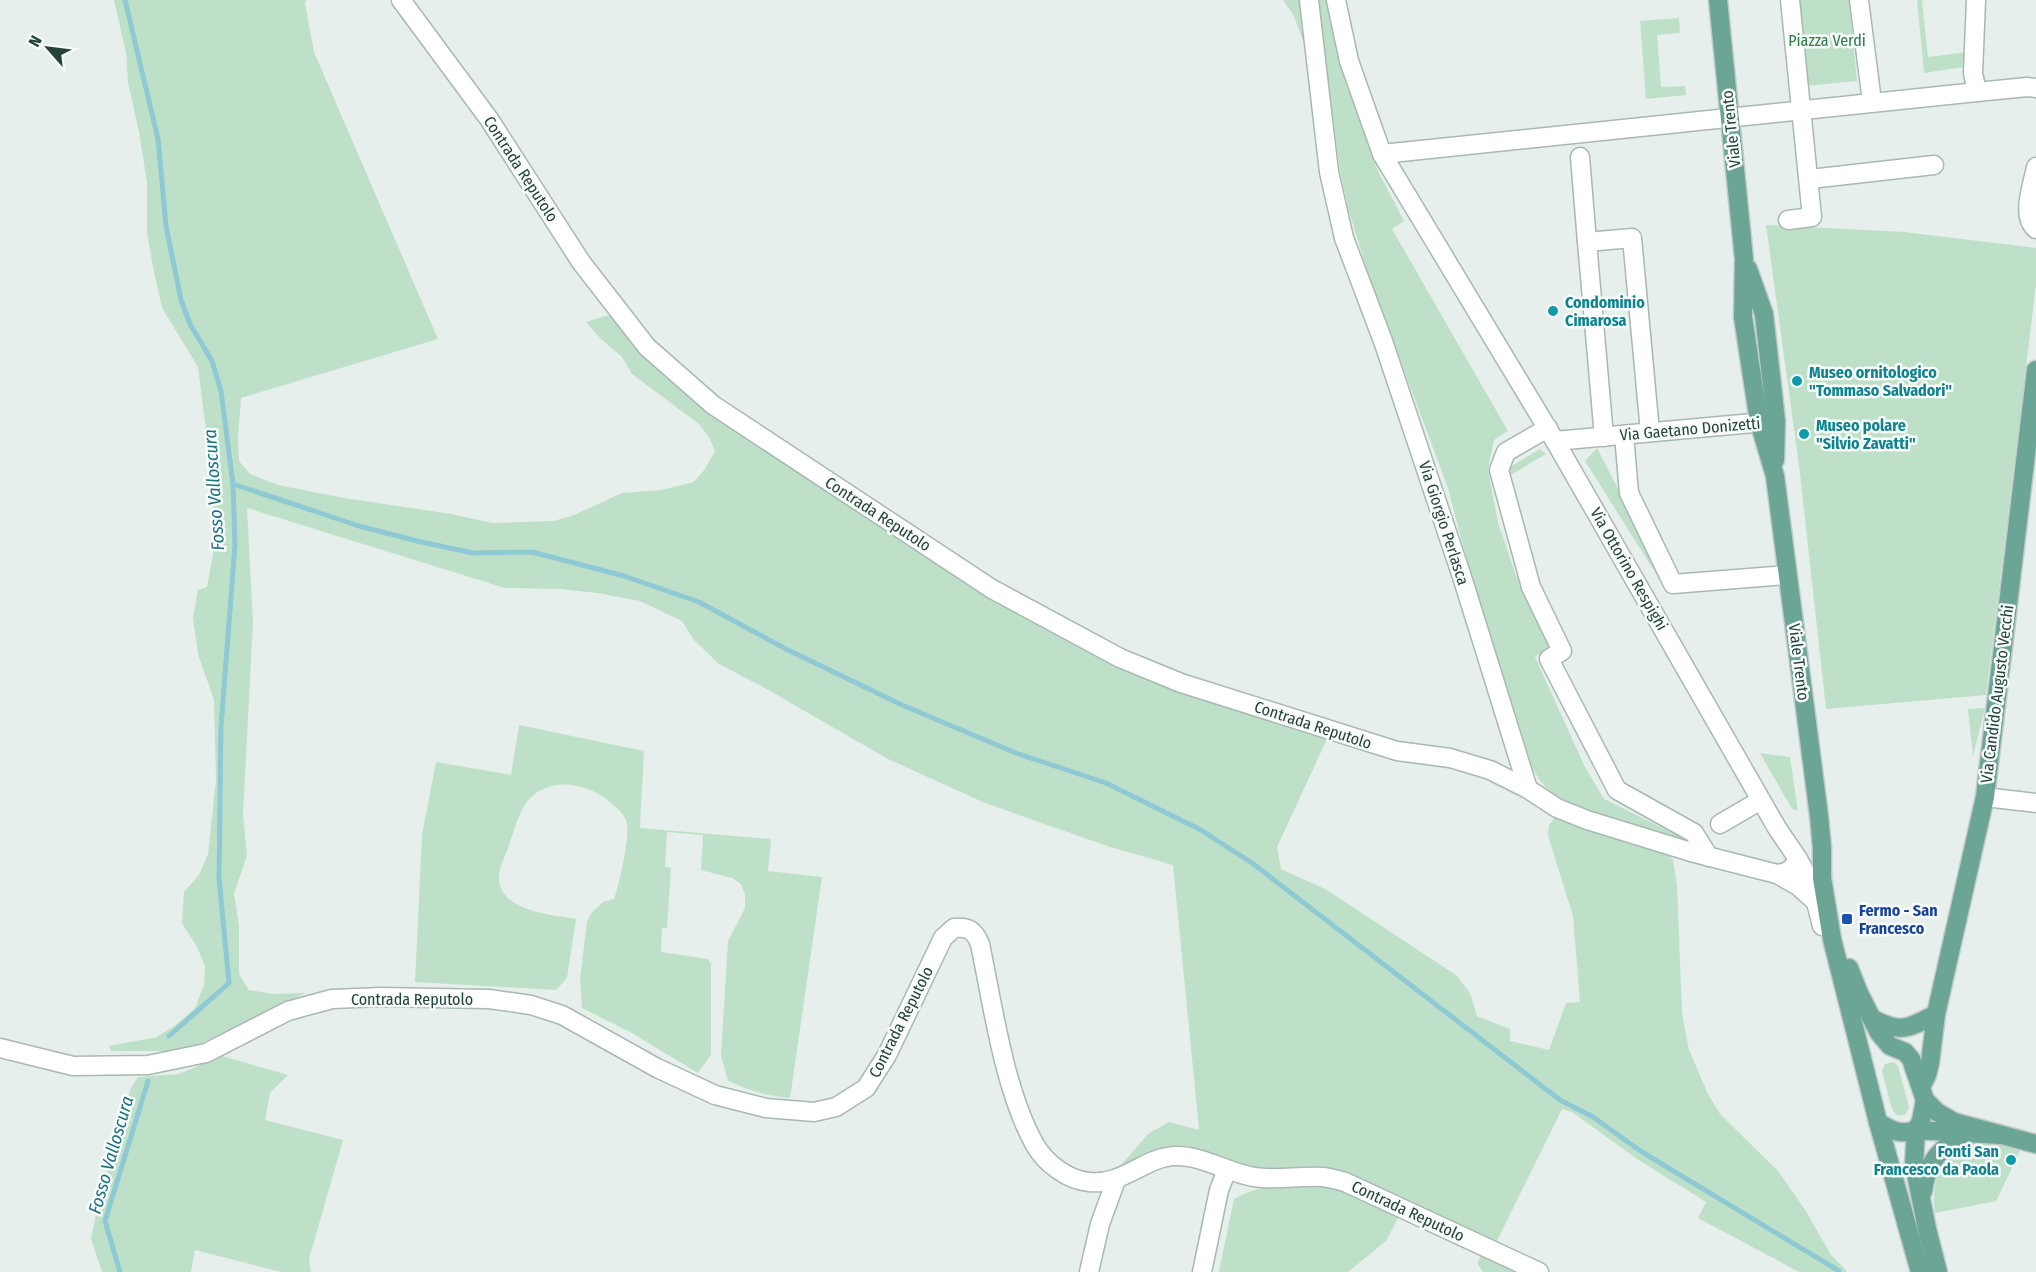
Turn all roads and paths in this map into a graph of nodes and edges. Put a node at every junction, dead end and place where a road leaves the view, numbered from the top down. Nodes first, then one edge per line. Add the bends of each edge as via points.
1 (401, 0) edge
2 (1309, 0) edge
3 (1336, 0) edge
4 (1718, 0) edge
5 (1790, 0) edge
6 (1859, 0) edge
7 (1976, 0) edge
8 (2036, 88) edge
9 (1977, 92) junction
10 (1872, 102) junction
11 (1802, 110) junction
12 (1730, 118) junction
13 (1382, 154) junction
14 (1580, 158) dead end
15 (1934, 165) dead end
16 (2036, 167) edge
17 (1810, 179) junction
18 (1788, 220) dead end
19 (2036, 229) edge
20 (1587, 242) junction
21 (2036, 370) edge
22 (1768, 422) junction
23 (1650, 432) junction
24 (1552, 434) junction
25 (1624, 435) junction
26 (1604, 436) junction
27 (1787, 574) junction
28 (1528, 789) junction
29 (1985, 797) junction
30 (1761, 800) junction
31 (2036, 803) edge
32 (1720, 824) dead end
33 (1822, 848) junction
34 (1709, 857) junction
35 (1798, 859) junction
36 (1777, 874) junction
37 (1817, 903) junction
38 (1846, 996) junction
39 (1936, 1014) junction
40 (1871, 1018) junction
41 (1894, 1047) junction
42 (0, 1048) edge
43 (1865, 1071) junction
44 (1923, 1094) junction
45 (1878, 1122) junction
46 (1916, 1130) junction
47 (1970, 1134) junction
48 (2001, 1135) junction
49 (2036, 1144) edge
50 (1227, 1170) junction
51 (1116, 1180) junction
52 (1922, 1205) junction
53 (1089, 1272) edge
54 (1202, 1272) edge
55 (1539, 1272) edge
56 (1920, 1272) edge
57 (1938, 1272) edge

1 - 28 street, Contrada Reputolo via 489,119 581,262 647,347 713,405 992,589 1120,658 1181,683 1396,751 1450,758 1490,770
2 - 28 street, Via Giorgio Perlasca via 1329,172 1344,238 1463,580
3 - 13 street, Via Ottorino Respighi via 1349,61
4 - 12 main road, Viale Trento
5 - 11 street
6 - 10 street
7 - 9 street via 1973,73
8 - 9 street
9 - 10 street
10 - 11 street
11 - 12 street
11 - 17 street
12 - 13 street
12 - 22 main road, Viale Trento via 1744,259 1764,314
13 - 24 street, Via Ottorino Respighi
14 - 20 street, Via Gaetano Donizetti
15 - 17 street
16 - 19 street via 2029,217
17 - 18 street via 1812,217
20 - 23 street via 1632,238
20 - 26 street, Via Gaetano Donizetti
21 - 29 main road, Via Candido Augusto Vecchi
22 - 23 street, Via Gaetano Donizetti
22 - 27 main road, Viale Trento
23 - 25 street, Via Gaetano Donizetti
24 - 26 street, Via Gaetano Donizetti
24 - 30 street, Via Ottorino Respighi
24 - 34 street via 1506,452 1499,470 1531,587 1562,651 1549,659 1617,790 1694,833
25 - 26 street, Via Gaetano Donizetti
25 - 27 street via 1629,493 1673,584
27 - 33 main road, Viale Trento
28 - 34 street via 1557,808 1587,820
29 - 31 street
29 - 39 main road, Via Candido Augusto Vecchi
30 - 32 street
30 - 35 street, Via Ottorino Respighi
33 - 38 main road, Viale Trento via 1822,878
33 - 40 main road, Viale Trento via 1838,933
34 - 36 street
35 - 36 street via 1791,870
35 - 37 street, Via Ottorino Respighi
36 - 37 street
37 - 38 street, Via Ottorino Respighi via 1825,940
38 - 43 main road, Viale Trento
39 - 40 main road via 1903,1029 1889,1028
39 - 41 main road via 1916,1035
39 - 44 main road, Via Candido Augusto Vecchi
40 - 41 main road, Viale Trento via 1879,1033
41 - 43 main road via 1883,1047 1872,1055
41 - 44 main road, Viale Trento via 1911,1059
42 - 51 street, Contrada Reputolo via 73,1066 148,1065 206,1053 288,1011 332,999 489,999 531,1005 562,1015 715,1095 766,1108 814,1112 836,1107 866,1088 944,938 954,928 965,927 975,932 980,944 1002,1052 1020,1113 1036,1147 1055,1168 1074,1179 1091,1183
43 - 45 main road, Viale Trento
44 - 46 main road via 1921,1122
44 - 48 main road via 1938,1112 1954,1122
45 - 46 main road via 1897,1133
45 - 56 main road, Viale Trento
46 - 47 main road
46 - 52 main road via 1914,1164
47 - 48 main road
47 - 52 main road via 1938,1152 1928,1167
48 - 49 main road
50 - 51 street, Contrada Reputolo via 1176,1156
50 - 54 street via 1219,1190
50 - 55 street, Contrada Reputolo via 1255,1178 1322,1177 1345,1182
51 - 53 street
52 - 57 main road

